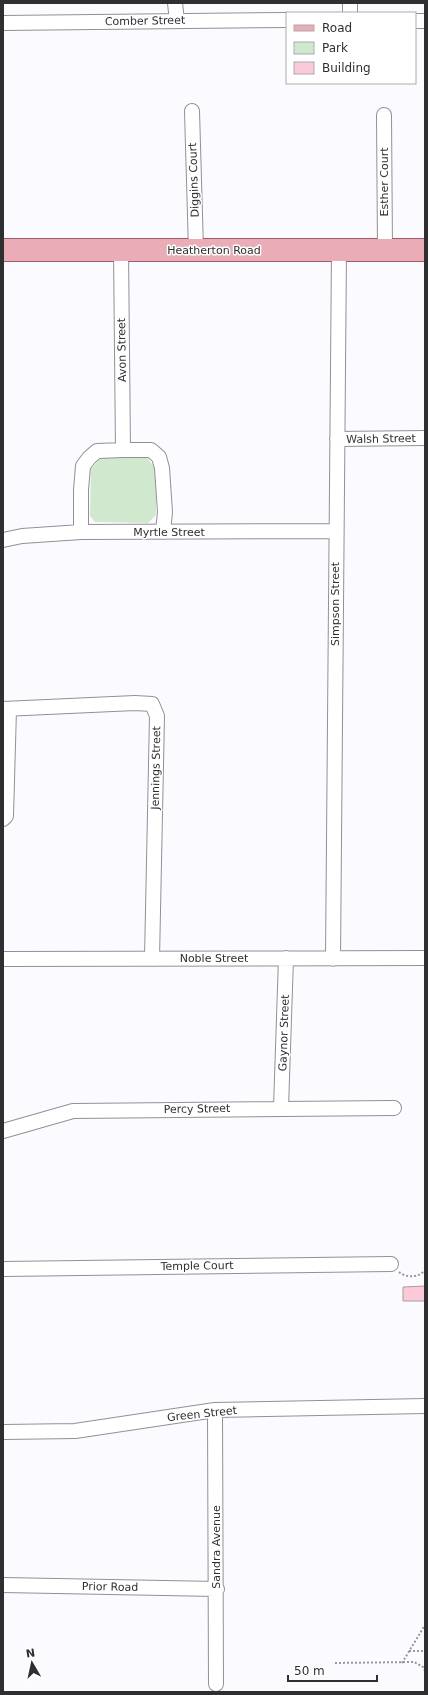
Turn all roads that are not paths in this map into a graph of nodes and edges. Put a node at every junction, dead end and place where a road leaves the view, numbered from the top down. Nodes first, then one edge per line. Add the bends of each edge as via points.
1 (175, 3) edge
2 (286, 20) edge
3 (177, 21) junction
4 (3, 23) edge
5 (192, 110) dead end
6 (384, 115) dead end
7 (121, 249) junction
8 (3, 250) edge
9 (196, 250) junction
10 (339, 250) junction
11 (384, 250) junction
12 (425, 250) edge
13 (425, 438) edge
14 (337, 439) junction
15 (123, 450) junction
16 (336, 531) junction
17 (81, 532) junction
18 (163, 532) junction
19 (3, 540) edge
20 (6, 709) edge
21 (3, 819) edge
22 (152, 958) junction
23 (286, 958) junction
24 (425, 958) edge
25 (3, 959) edge
26 (333, 959) junction
27 (281, 1108) junction
28 (394, 1108) dead end
29 (3, 1131) edge
30 (391, 1264) road end
31 (3, 1269) edge
32 (425, 1406) edge
33 (215, 1410) junction
34 (3, 1432) edge
35 (3, 1584) edge
36 (217, 1589) junction
37 (216, 1684) dead end

1 - 3 street
2 - 3 street, Comber Street
3 - 4 street, Comber Street
5 - 9 street, Diggins Court
6 - 11 street, Esther Court
7 - 8 main road, Heatherton Road
7 - 9 main road, Heatherton Road
7 - 15 street, Avon Street
9 - 10 main road, Heatherton Road
10 - 11 main road, Heatherton Road
10 - 14 street, Simpson Street
11 - 12 main road, Heatherton Road
13 - 14 street, Walsh Street
14 - 16 street, Simpson Street
15 - 17 street via 97,451 83,466
15 - 18 street via 151,450 159,458 165,512
16 - 18 street, Myrtle Street
16 - 26 street, Simpson Street
17 - 18 street, Myrtle Street
17 - 19 street, Myrtle Street via 22,536
20 - 21 street via 6,816
20 - 22 street, Jennings Street via 152,704 157,716
22 - 23 street, Noble Street
22 - 25 street, Noble Street
23 - 26 street, Noble Street
23 - 27 street, Gaynor Street
24 - 26 street, Noble Street
27 - 28 street, Percy Street
27 - 29 street, Percy Street via 74,1111
30 - 31 street, Temple Court
32 - 33 street, Green Street
33 - 34 street, Green Street via 75,1431
33 - 36 street, Sandra Avenue
35 - 36 street, Prior Road
36 - 37 street, Sandra Avenue

